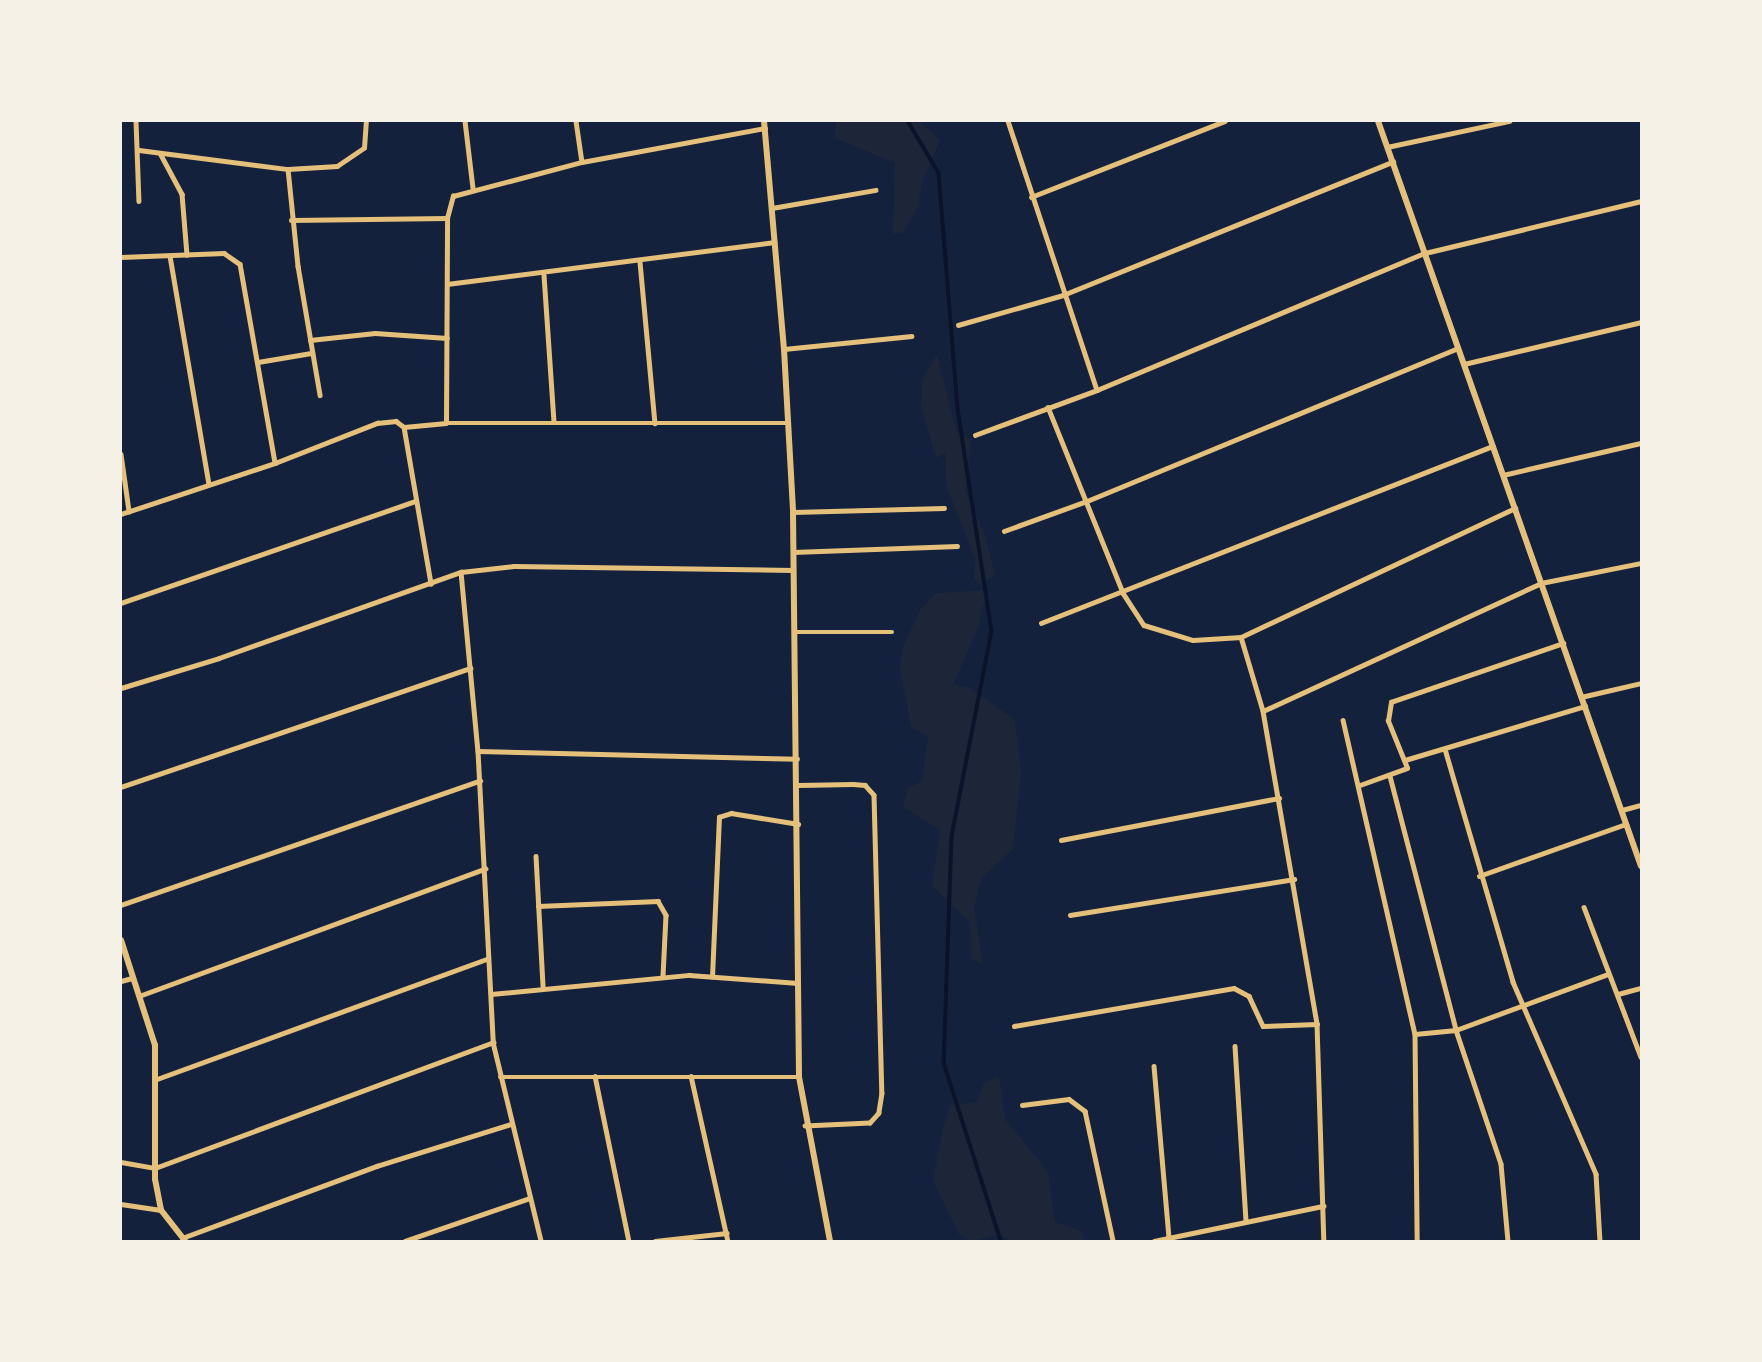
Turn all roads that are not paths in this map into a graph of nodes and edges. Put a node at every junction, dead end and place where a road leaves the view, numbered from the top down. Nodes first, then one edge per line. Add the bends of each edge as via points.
1 (136, 121) edge
2 (366, 121) edge
3 (465, 121) edge
4 (576, 121) edge
5 (1008, 121) edge
6 (1225, 121) edge
7 (1378, 121) edge
8 (1509, 121) edge
9 (764, 124) edge
10 (1387, 147) junction
11 (139, 150) junction
12 (160, 152) junction
13 (582, 162) junction
14 (1393, 162) junction
15 (288, 169) junction
16 (473, 188) junction
17 (875, 190) dead end
18 (1031, 197) junction
19 (139, 201) dead end
20 (1641, 201) edge
21 (772, 208) junction
22 (447, 218) junction
23 (291, 220) junction
24 (775, 242) junction
25 (1425, 253) junction
26 (187, 255) junction
27 (170, 256) junction
28 (121, 257) edge
29 (640, 262) junction
30 (544, 275) junction
31 (447, 284) junction
32 (1063, 295) junction
33 (1641, 322) edge
34 (958, 325) dead end
35 (911, 336) dead end
36 (447, 338) junction
37 (310, 340) junction
38 (1458, 348) junction
39 (785, 349) junction
40 (312, 353) junction
41 (258, 362) junction
42 (1464, 364) junction
43 (1097, 390) junction
44 (320, 395) dead end
45 (1048, 407) junction
46 (554, 422) junction
47 (446, 423) junction
48 (655, 424) junction
49 (788, 424) junction
50 (404, 427) junction
51 (975, 435) dead end
52 (1641, 443) edge
53 (1493, 446) junction
54 (121, 454) edge
55 (275, 463) junction
56 (1503, 475) junction
57 (209, 484) junction
58 (416, 501) junction
59 (1087, 501) junction
60 (944, 508) dead end
61 (1515, 508) junction
62 (129, 511) junction
63 (793, 512) junction
64 (121, 514) edge
65 (1004, 531) dead end
66 (957, 546) dead end
67 (793, 552) junction
68 (1641, 563) edge
69 (793, 570) junction
70 (461, 572) junction
71 (1541, 583) junction
72 (431, 584) junction
73 (1123, 593) junction
74 (121, 603) edge
75 (1041, 623) dead end
76 (795, 632) junction
77 (892, 632) dead end
78 (1241, 637) junction
79 (1563, 643) junction
80 (470, 668) junction
81 (1641, 683) edge
82 (121, 688) edge
83 (1581, 696) junction
84 (1585, 706) junction
85 (1263, 711) junction
86 (1343, 720) dead end
87 (1445, 749) junction
88 (478, 751) junction
89 (797, 759) junction
90 (1405, 760) junction
91 (1390, 776) junction
92 (480, 781) junction
93 (798, 785) junction
94 (1360, 785) junction
95 (121, 787) edge
96 (1279, 798) junction
97 (1641, 805) edge
98 (1621, 810) junction
99 (799, 824) junction
100 (1626, 824) junction
101 (1061, 840) dead end
102 (536, 856) dead end
103 (1641, 866) edge
104 (485, 869) junction
105 (1479, 876) junction
106 (1294, 879) junction
107 (121, 905) edge
108 (538, 906) junction
109 (1584, 907) dead end
110 (1070, 915) dead end
111 (121, 940) edge
112 (487, 958) junction
113 (1608, 974) junction
114 (663, 976) junction
115 (712, 977) junction
116 (132, 978) junction
117 (121, 981) edge
118 (799, 984) junction
119 (543, 986) junction
120 (1641, 988) edge
121 (491, 993) junction
122 (1618, 995) junction
123 (138, 996) junction
124 (1523, 1008) junction
125 (1317, 1024) junction
126 (1014, 1026) dead end
127 (1456, 1030) junction
128 (1415, 1034) junction
129 (494, 1042) junction
130 (1235, 1046) dead end
131 (1641, 1057) edge
132 (1154, 1066) dead end
133 (595, 1076) junction
134 (691, 1076) junction
135 (500, 1077) junction
136 (799, 1077) junction
137 (157, 1079) junction
138 (1022, 1105) dead end
139 (511, 1124) junction
140 (805, 1126) junction
141 (121, 1162) edge
142 (155, 1168) junction
143 (530, 1198) junction
144 (121, 1204) edge
145 (1323, 1206) junction
146 (161, 1210) junction
147 (1246, 1220) junction
148 (727, 1233) junction
149 (1169, 1236) junction
150 (183, 1240) edge
151 (405, 1241) edge
152 (541, 1241) edge
153 (629, 1241) edge
154 (656, 1241) edge
155 (728, 1241) edge
156 (830, 1241) edge
157 (1113, 1241) edge
158 (1154, 1241) edge
159 (1324, 1241) edge
160 (1417, 1241) edge
161 (1508, 1241) edge
162 (1600, 1241) edge

1 - 11 street
2 - 15 street via 365,148 351,161
3 - 16 street
4 - 13 street
5 - 18 street
6 - 18 street
7 - 10 street
8 - 10 street
9 - 13 street
9 - 21 street
10 - 14 street
11 - 12 street
11 - 19 street
12 - 15 street
12 - 26 street via 182,194
13 - 16 street
14 - 25 street
14 - 32 street
15 - 23 street
16 - 22 street via 453,197
17 - 21 street
18 - 32 street
20 - 25 street
21 - 24 street
22 - 23 street
22 - 31 street
23 - 37 street
24 - 29 street
24 - 39 street
25 - 38 street
25 - 43 street
26 - 27 street
26 - 41 street via 224,253 240,264
27 - 28 street
27 - 57 street
29 - 30 street
29 - 48 street
30 - 31 street
30 - 46 street
31 - 36 street
32 - 34 street
32 - 43 street
33 - 42 street
35 - 39 street
36 - 37 street via 375,333
36 - 47 street
37 - 40 street
38 - 42 street
38 - 59 street
39 - 49 street
40 - 41 street
40 - 44 street
41 - 55 street
42 - 53 street
43 - 45 street
45 - 51 street
45 - 59 street
46 - 47 street
46 - 48 street
47 - 50 street
48 - 49 street
49 - 63 street
50 - 55 street via 390,420 377,423
50 - 58 street
52 - 56 street
53 - 56 street
53 - 73 street via 1270,530
54 - 62 street
55 - 57 street
56 - 61 street
57 - 62 street
58 - 72 street
58 - 74 street
59 - 65 street
59 - 73 street
60 - 63 street
61 - 71 street
61 - 78 street
62 - 64 street
63 - 67 street
66 - 67 street
67 - 69 street
68 - 71 street
69 - 70 street via 514,566
69 - 76 street
70 - 72 street
70 - 80 street
71 - 79 street
71 - 85 street
72 - 82 street
73 - 75 street
73 - 78 street via 1144,625 1161,633 1193,640
76 - 77 street
76 - 89 street
78 - 85 street
79 - 83 street
79 - 90 street via 1387,706
80 - 88 street
80 - 95 street
81 - 83 street
83 - 84 street
84 - 87 street
84 - 98 street
85 - 96 street
86 - 94 street
87 - 90 street
87 - 105 street
88 - 89 street
88 - 92 street
89 - 93 street
90 - 91 street via 1407,768
91 - 94 street
91 - 127 street
92 - 104 street
92 - 107 street
93 - 99 street
93 - 140 street via 865,785 874,795 881,1106 870,1123
94 - 128 street
96 - 101 street
96 - 106 street
97 - 98 street
98 - 100 street
99 - 115 street via 731,813 719,817
99 - 118 street
100 - 103 street
100 - 105 street
102 - 108 street
104 - 112 street
104 - 123 street
105 - 124 street
106 - 110 street
106 - 125 street
108 - 114 street via 658,901 666,915
108 - 119 street
109 - 113 street
111 - 116 street
112 - 121 street
112 - 137 street
113 - 122 street
113 - 124 street
114 - 115 street
114 - 119 street
115 - 118 street
116 - 117 street
116 - 123 street
118 - 136 street
119 - 121 street
120 - 122 street
121 - 129 street
122 - 131 street
123 - 137 street via 155,1045
124 - 127 street
124 - 162 street via 1596,1174
125 - 126 street via 1275,1028 1259,1023 1250,996 1234,988
125 - 145 street
127 - 128 street
127 - 161 street via 1501,1164
128 - 160 street
129 - 135 street
129 - 142 street
130 - 147 street
132 - 149 street
133 - 134 street
133 - 135 street
133 - 153 street
134 - 136 street
134 - 148 street
135 - 139 street
136 - 140 street
137 - 142 street
138 - 157 street via 1069,1099 1085,1111
139 - 143 street
139 - 150 street via 377,1166
140 - 156 street
141 - 142 street
142 - 146 street
143 - 151 street
143 - 152 street
144 - 146 street
145 - 147 street
145 - 159 street
146 - 150 street
147 - 149 street
148 - 154 street
148 - 155 street
149 - 158 street

